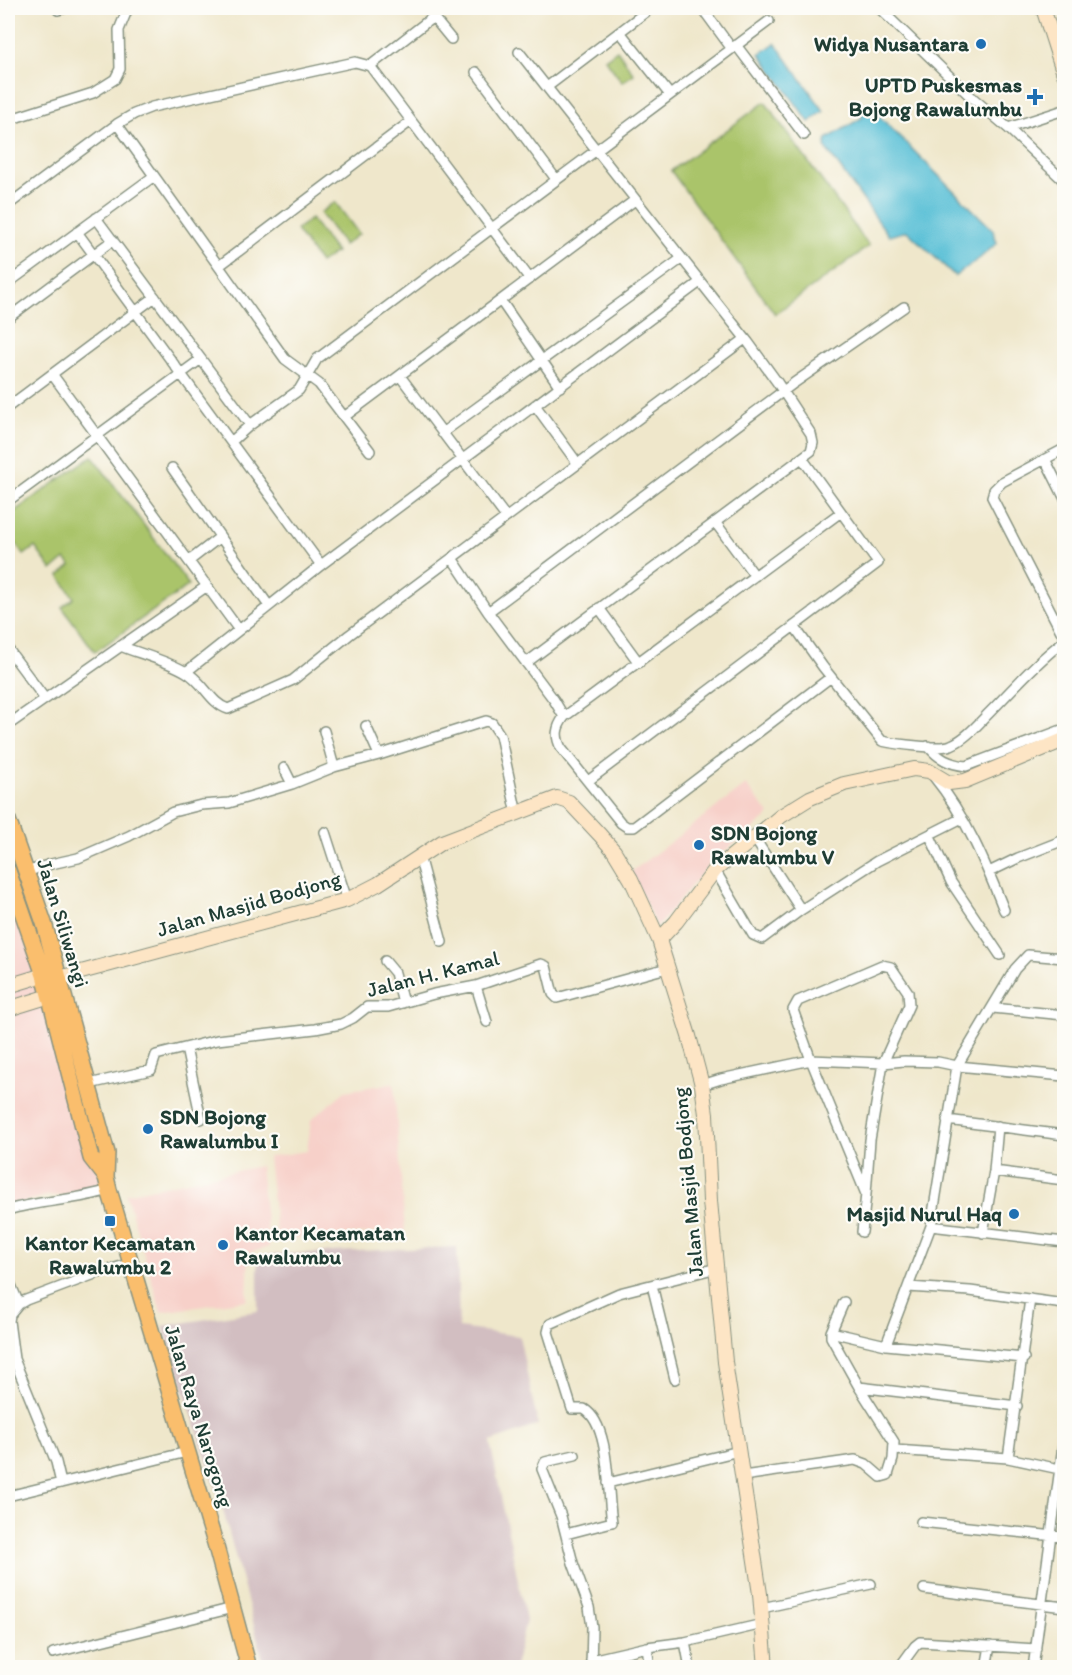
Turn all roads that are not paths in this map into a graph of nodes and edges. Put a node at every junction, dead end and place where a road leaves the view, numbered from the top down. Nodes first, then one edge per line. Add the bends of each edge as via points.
1 (128, 8) edge
2 (651, 8) edge
3 (702, 8) edge
4 (879, 8) edge
5 (1043, 8) edge
6 (769, 21) dead end
7 (620, 32) junction
8 (452, 39) dead end
9 (734, 47) junction
10 (519, 52) dead end
11 (370, 66) junction
12 (476, 72) dead end
13 (1065, 74) edge
14 (547, 87) junction
15 (670, 95) junction
16 (1065, 110) edge
17 (8, 120) edge
18 (411, 121) junction
19 (117, 124) junction
20 (1008, 128) junction
21 (804, 135) dead end
22 (596, 150) junction
23 (154, 176) junction
24 (556, 179) junction
25 (1065, 181) edge
26 (635, 200) junction
27 (8, 205) edge
28 (96, 218) junction
29 (492, 227) junction
30 (77, 232) junction
31 (113, 240) junction
32 (93, 255) junction
33 (681, 259) junction
34 (219, 266) junction
35 (530, 279) junction
36 (700, 282) junction
37 (8, 283) edge
38 (155, 297) junction
39 (501, 301) junction
40 (904, 307) dead end
41 (135, 312) junction
42 (8, 318) edge
43 (745, 339) junction
44 (201, 359) junction
45 (542, 360) junction
46 (52, 374) junction
47 (181, 374) junction
48 (307, 374) junction
49 (400, 376) junction
50 (560, 387) junction
51 (783, 392) junction
52 (535, 405) junction
53 (8, 407) edge
54 (344, 417) junction
55 (250, 425) junction
56 (442, 433) junction
57 (97, 435) junction
58 (231, 442) junction
59 (1065, 449) edge
60 (370, 451) dead end
61 (802, 458) junction
62 (462, 459) junction
63 (1044, 459) junction
64 (578, 464) junction
65 (172, 468) dead end
66 (1065, 496) edge
67 (8, 501) edge
68 (841, 512) junction
69 (506, 518) junction
70 (715, 522) junction
71 (220, 537) junction
72 (452, 558) junction
73 (189, 561) junction
74 (321, 565) junction
75 (755, 576) junction
76 (207, 586) junction
77 (269, 606) junction
78 (599, 608) junction
79 (488, 612) junction
80 (794, 626) junction
81 (238, 630) junction
82 (1065, 639) edge
83 (120, 646) junction
84 (8, 649) edge
85 (526, 663) junction
86 (639, 663) junction
87 (186, 672) junction
88 (831, 677) junction
89 (45, 699) junction
90 (564, 717) junction
91 (8, 725) edge
92 (366, 726) dead end
93 (1065, 729) edge
94 (324, 731) dead end
95 (1065, 740) edge
96 (928, 746) junction
97 (379, 755) junction
98 (334, 767) junction
99 (284, 768) dead end
100 (929, 771) junction
101 (588, 781) junction
102 (292, 784) junction
103 (517, 814) junction
104 (962, 818) junction
105 (8, 820) edge
106 (326, 832) dead end
107 (930, 836) junction
108 (754, 839) junction
109 (1065, 840) edge
110 (419, 856) junction
111 (715, 870) junction
112 (8, 871) edge
113 (26, 872) junction
114 (989, 872) junction
115 (347, 900) junction
116 (801, 910) junction
117 (1004, 910) dead end
118 (658, 940) junction
119 (442, 942) dead end
120 (1000, 955) dead end
121 (1065, 958) edge
122 (386, 961) dead end
123 (667, 968) junction
124 (44, 975) junction
125 (59, 978) junction
126 (22, 981) junction
127 (8, 986) edge
128 (476, 986) junction
129 (50, 996) junction
130 (29, 1002) junction
131 (402, 1003) junction
132 (993, 1008) junction
133 (8, 1009) edge
134 (1065, 1015) edge
135 (487, 1022) dead end
136 (69, 1041) junction
137 (186, 1048) junction
138 (811, 1060) junction
139 (883, 1063) junction
140 (957, 1066) junction
141 (1065, 1076) edge
142 (89, 1084) junction
143 (702, 1085) junction
144 (201, 1119) dead end
145 (947, 1120) junction
146 (998, 1126) junction
147 (1065, 1135) edge
148 (994, 1172) junction
149 (1065, 1180) edge
150 (107, 1184) junction
151 (866, 1194) junction
152 (8, 1210) edge
153 (931, 1226) junction
154 (862, 1232) dead end
155 (983, 1233) junction
156 (1065, 1242) edge
157 (132, 1263) junction
158 (717, 1268) junction
159 (8, 1278) edge
160 (652, 1285) junction
161 (908, 1287) junction
162 (1030, 1299) junction
163 (844, 1302) dead end
164 (19, 1304) junction
165 (1065, 1304) edge
166 (831, 1332) junction
167 (886, 1345) junction
168 (1024, 1358) junction
169 (675, 1379) dead end
170 (859, 1387) junction
171 (1017, 1406) junction
172 (1065, 1438) edge
173 (895, 1450) junction
174 (739, 1451) junction
175 (187, 1452) junction
176 (575, 1455) dead end
177 (1008, 1458) junction
178 (1063, 1470) edge
179 (743, 1476) junction
180 (61, 1483) junction
181 (608, 1483) junction
182 (8, 1496) edge
183 (921, 1522) dead end
184 (566, 1534) junction
185 (1052, 1535) junction
186 (1065, 1537) edge
187 (870, 1584) dead end
188 (924, 1589) dead end
189 (1041, 1604) junction
190 (1065, 1607) edge
191 (233, 1608) junction
192 (762, 1608) junction
193 (763, 1624) junction
194 (685, 1642) junction
195 (646, 1647) junction
196 (990, 1647) junction
197 (1036, 1649) junction
198 (53, 1653) dead end
199 (591, 1664) edge
200 (249, 1668) edge
201 (650, 1668) edge
202 (690, 1668) edge
203 (766, 1668) edge
204 (898, 1668) edge
205 (986, 1668) edge
206 (1033, 1668) edge

1 - 17 street via 119,30 120,69 115,79 93,93
2 - 7 street
3 - 9 street
4 - 20 street
5 - 13 street
6 - 9 street
7 - 14 street
7 - 15 street
8 - 11 street via 433,17
9 - 15 street
9 - 21 street
10 - 14 street
11 - 18 street
11 - 19 street via 355,62 164,105
12 - 24 street
14 - 22 street
15 - 22 street
16 - 20 street
18 - 29 street
18 - 34 street
19 - 23 street
19 - 27 street
20 - 25 street
22 - 24 street
22 - 26 street
23 - 28 street
23 - 34 street
24 - 29 street
26 - 33 street
26 - 35 street
28 - 30 street
28 - 31 street
29 - 35 street
29 - 48 street via 317,359
30 - 32 street
30 - 37 street
31 - 32 street
31 - 38 street
32 - 41 street
32 - 42 street
33 - 36 street
33 - 45 street
34 - 48 street via 285,359
35 - 39 street
36 - 43 street
36 - 50 street
38 - 41 street
38 - 44 street
39 - 45 street
39 - 49 street
40 - 51 street
41 - 46 street
41 - 47 street
43 - 51 street
43 - 64 street
44 - 47 street
44 - 55 street
45 - 50 street
45 - 56 street
46 - 53 street
46 - 57 street
47 - 57 street
47 - 58 street
48 - 54 street
48 - 55 street via 299,390
49 - 54 street
49 - 56 street
50 - 52 street
51 - 61 street via 811,434 812,451
51 - 79 street
52 - 62 street
52 - 64 street
54 - 60 street
55 - 58 street
56 - 62 street
57 - 67 street
57 - 73 street
58 - 74 street
59 - 63 street
61 - 68 street
61 - 70 street
62 - 69 street
62 - 74 street
63 - 66 street
63 - 82 street via 1002,482 993,497
64 - 69 street
65 - 71 street
68 - 75 street
68 - 80 street via 878,563
69 - 72 street
70 - 75 street
70 - 78 street
71 - 73 street
71 - 77 street
72 - 79 street
72 - 87 street via 293,680 228,709 221,707
73 - 76 street
74 - 77 street
75 - 86 street
76 - 81 street
76 - 83 street
77 - 81 street
78 - 85 street
78 - 86 street
79 - 85 street
80 - 88 street
80 - 101 street
81 - 87 street
82 - 96 street via 958,742 949,747
83 - 87 street
83 - 89 street
84 - 89 street
85 - 90 street
86 - 90 street
88 - 96 street via 882,741
88 - 101 street via 634,827 621,823
89 - 91 street
90 - 101 street via 556,739
92 - 97 street
93 - 96 street via 966,766 937,757
94 - 98 street
95 - 100 street via 965,781 949,783
97 - 98 street
97 - 103 street via 486,721 492,723 500,735
98 - 102 street
99 - 102 street
100 - 104 street
100 - 108 street via 914,770 844,784 810,798
102 - 113 street via 229,803 173,812 78,858
103 - 110 street, Jalan Masjid Bodjong via 442,842
103 - 118 street, Jalan Masjid Bodjong via 557,798 569,802 625,867
104 - 107 street
104 - 114 street
105 - 113 main road, Jalan Siliwangi
106 - 115 street
107 - 116 street via 877,861
107 - 120 street via 951,882
108 - 111 street
108 - 116 street
109 - 114 street
110 - 115 street, Jalan Masjid Bodjong
110 - 119 street
111 - 116 street via 757,938 768,937
111 - 118 street
112 - 124 main road, Jalan Siliwangi
113 - 125 main road, Jalan Siliwangi
114 - 117 street
115 - 125 street, Jalan Masjid Bodjong
118 - 123 street, Jalan Masjid Bodjong
121 - 132 street via 1024,958
122 - 131 street via 395,973
123 - 128 street, Jalan H. Kamal via 560,998 553,994 544,964
123 - 143 street, Jalan Masjid Bodjong
124 - 125 street
124 - 126 street
124 - 129 main road, Jalan Siliwangi
125 - 129 street
125 - 136 main road, Jalan Siliwangi
126 - 127 street
126 - 130 street
128 - 131 street, Jalan H. Kamal
128 - 135 street
129 - 130 street
129 - 136 main road, Jalan Siliwangi
130 - 133 street
131 - 137 street, Jalan H. Kamal via 367,1007 341,1024 217,1040
132 - 134 street
132 - 140 street
136 - 142 main road, Jalan Raya Narogong
136 - 150 main road, Jalan Raya Narogong via 91,1158
137 - 142 street, Jalan H. Kamal via 156,1054 151,1070
137 - 144 street
138 - 139 street
138 - 139 street via 793,1010 795,1005 882,965 891,967 908,992 909,1005
138 - 143 street
138 - 151 street
139 - 140 street via 939,1062
139 - 151 street
140 - 141 street
140 - 145 street
142 - 150 main road, Jalan Raya Narogong via 107,1154
143 - 158 street, Jalan Masjid Bodjong
145 - 146 street
145 - 153 street
146 - 147 street
146 - 148 street
148 - 149 street
148 - 155 street
150 - 152 street via 76,1199
150 - 157 main road, Jalan Raya Narogong
151 - 154 street
153 - 155 street
153 - 161 street
155 - 156 street
157 - 164 street
157 - 175 main road, Jalan Raya Narogong
158 - 160 street
158 - 174 street, Jalan Masjid Bodjong via 725,1362
159 - 164 street
160 - 169 street
160 - 181 street via 608,1298 550,1324 547,1329 572,1408 584,1409 596,1422
161 - 162 street
161 - 167 street
162 - 165 street
162 - 168 street
163 - 166 street
164 - 180 street via 9,1321 14,1359
166 - 167 street
166 - 170 street via 832,1341
167 - 168 street
168 - 171 street
170 - 171 street
170 - 173 street via 894,1442
171 - 177 street
172 - 178 street
173 - 177 street
173 - 179 street via 891,1472 885,1478 855,1460
174 - 179 street, Jalan Masjid Bodjong
174 - 181 street
175 - 180 street
175 - 191 main road, Jalan Raya Narogong
176 - 184 street via 545,1462 542,1467
177 - 178 street
178 - 185 street
179 - 192 street, Jalan Masjid Bodjong
180 - 182 street
181 - 184 street via 612,1522
183 - 185 street
184 - 199 street via 590,1607
185 - 186 street
185 - 189 street
187 - 192 street
188 - 189 street
189 - 190 street
189 - 197 street
191 - 198 street
191 - 200 main road, Jalan Raya Narogong
192 - 193 street, Jalan Masjid Bodjong
193 - 194 street
193 - 203 street, Jalan Masjid Bodjong
194 - 195 street
194 - 202 street
195 - 199 street
195 - 201 street
196 - 197 street
196 - 204 street via 920,1642
196 - 205 street
197 - 206 street

